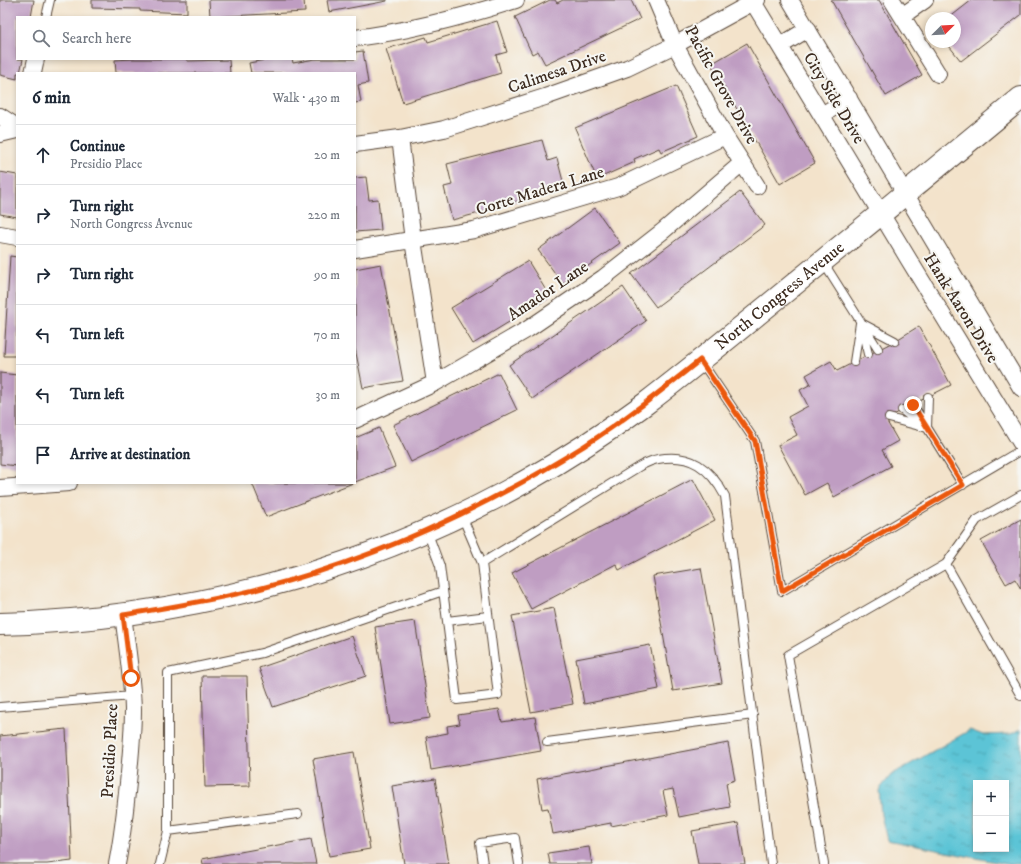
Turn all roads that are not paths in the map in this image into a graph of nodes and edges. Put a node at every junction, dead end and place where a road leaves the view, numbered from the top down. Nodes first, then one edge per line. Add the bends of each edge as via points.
1 (50, 0) edge
2 (516, 0) edge
3 (656, 0) edge
4 (790, 0) edge
5 (892, 0) edge
6 (924, 0) edge
7 (755, 1) edge
8 (46, 16) edge
9 (902, 16) junction
10 (808, 29) junction
11 (356, 38) edge
12 (675, 45) junction
13 (780, 46) junction
14 (36, 60) edge
15 (33, 72) edge
16 (938, 74) dead end
17 (849, 98) junction
18 (1021, 98) edge
19 (822, 115) junction
20 (0, 116) edge
21 (16, 128) edge
22 (16, 129) edge
23 (0, 134) edge
24 (725, 136) junction
25 (400, 138) junction
26 (356, 144) edge
27 (742, 163) junction
28 (757, 186) dead end
29 (906, 194) junction
30 (881, 214) junction
31 (0, 234) edge
32 (16, 237) edge
33 (413, 240) junction
34 (356, 249) edge
35 (822, 262) junction
36 (860, 323) junction
37 (895, 341) dead end
38 (878, 350) dead end
39 (868, 354) dead end
40 (700, 360) junction
41 (854, 362) dead end
42 (435, 383) junction
43 (1021, 388) edge
44 (928, 397) dead end
45 (913, 405) dead end
46 (902, 410) dead end
47 (889, 418) dead end
48 (356, 420) edge
49 (927, 428) junction
50 (1021, 443) edge
51 (1021, 450) edge
52 (50, 484) edge
53 (963, 485) junction
54 (0, 488) edge
55 (1021, 494) edge
56 (462, 514) junction
57 (426, 530) junction
58 (482, 564) junction
59 (946, 564) junction
60 (443, 591) junction
61 (123, 615) junction
62 (488, 616) junction
63 (447, 621) junction
64 (0, 624) edge
65 (132, 696) junction
66 (1021, 696) edge
67 (0, 707) edge
68 (753, 715) junction
69 (547, 742) dead end
70 (298, 814) dead end
71 (168, 831) junction
72 (117, 864) edge
73 (160, 864) edge
74 (483, 864) edge
75 (519, 864) edge
76 (771, 864) edge
77 (824, 864) edge

1 - 8 lane
2 - 11 street via 470,15
3 - 12 street, Pacific Grove Drive
4 - 10 street, City Side Drive
5 - 9 street
6 - 9 street
7 - 12 street, Calimesa Drive
7 - 13 street, City Side Drive
9 - 16 street
10 - 13 street
10 - 17 street, City Side Drive
12 - 24 street, Pacific Grove Drive
12 - 25 street, Calimesa Drive via 627,68 545,97 444,129
13 - 19 street, City Side Drive
14 - 15 street
17 - 19 street
17 - 29 street, City Side Drive
18 - 29 street, North Congress Avenue
19 - 30 street, City Side Drive
20 - 21 street
22 - 23 street
24 - 27 street, Pacific Grove Drive
24 - 33 street, Corte Madera Lane via 618,187 474,230
25 - 26 street, Calimesa Drive
25 - 33 street
27 - 28 street, Pacific Grove Drive
27 - 42 street, Amador Lane via 663,231 603,278 528,329
29 - 30 street, North Congress Avenue
29 - 43 street, Hank Aaron Drive
30 - 35 street, North Congress Avenue
30 - 50 street, Hank Aaron Drive
31 - 32 street
33 - 34 street, Corte Madera Lane
33 - 42 street
35 - 36 lane
35 - 40 street, North Congress Avenue
36 - 37 lane
36 - 38 lane
36 - 39 lane
36 - 41 lane
40 - 53 lane via 755,441 782,591
40 - 56 street, North Congress Avenue via 643,405 585,445 524,482
42 - 48 street, Amador Lane
44 - 49 lane
45 - 49 lane
46 - 49 lane
47 - 49 lane
49 - 53 lane
51 - 53 lane
52 - 54 street
55 - 59 lane via 977,520
56 - 57 street, North Congress Avenue
56 - 58 lane
57 - 60 lane via 440,566
57 - 61 street, North Congress Avenue via 330,568 262,588 193,604
58 - 62 lane
58 - 68 lane via 640,466 656,459 690,461 705,469 717,481 725,496
59 - 66 lane
59 - 77 lane via 788,655
60 - 63 lane
60 - 71 lane via 262,652 168,673
61 - 64 street, North Congress Avenue via 44,623
61 - 65 street, Presidio Place
62 - 63 lane
62 - 63 lane via 498,694 457,700
65 - 67 lane
65 - 72 street, Presidio Place via 132,741
68 - 69 lane
68 - 76 lane
70 - 71 lane
71 - 73 lane
74 - 75 lane via 480,843 515,838

